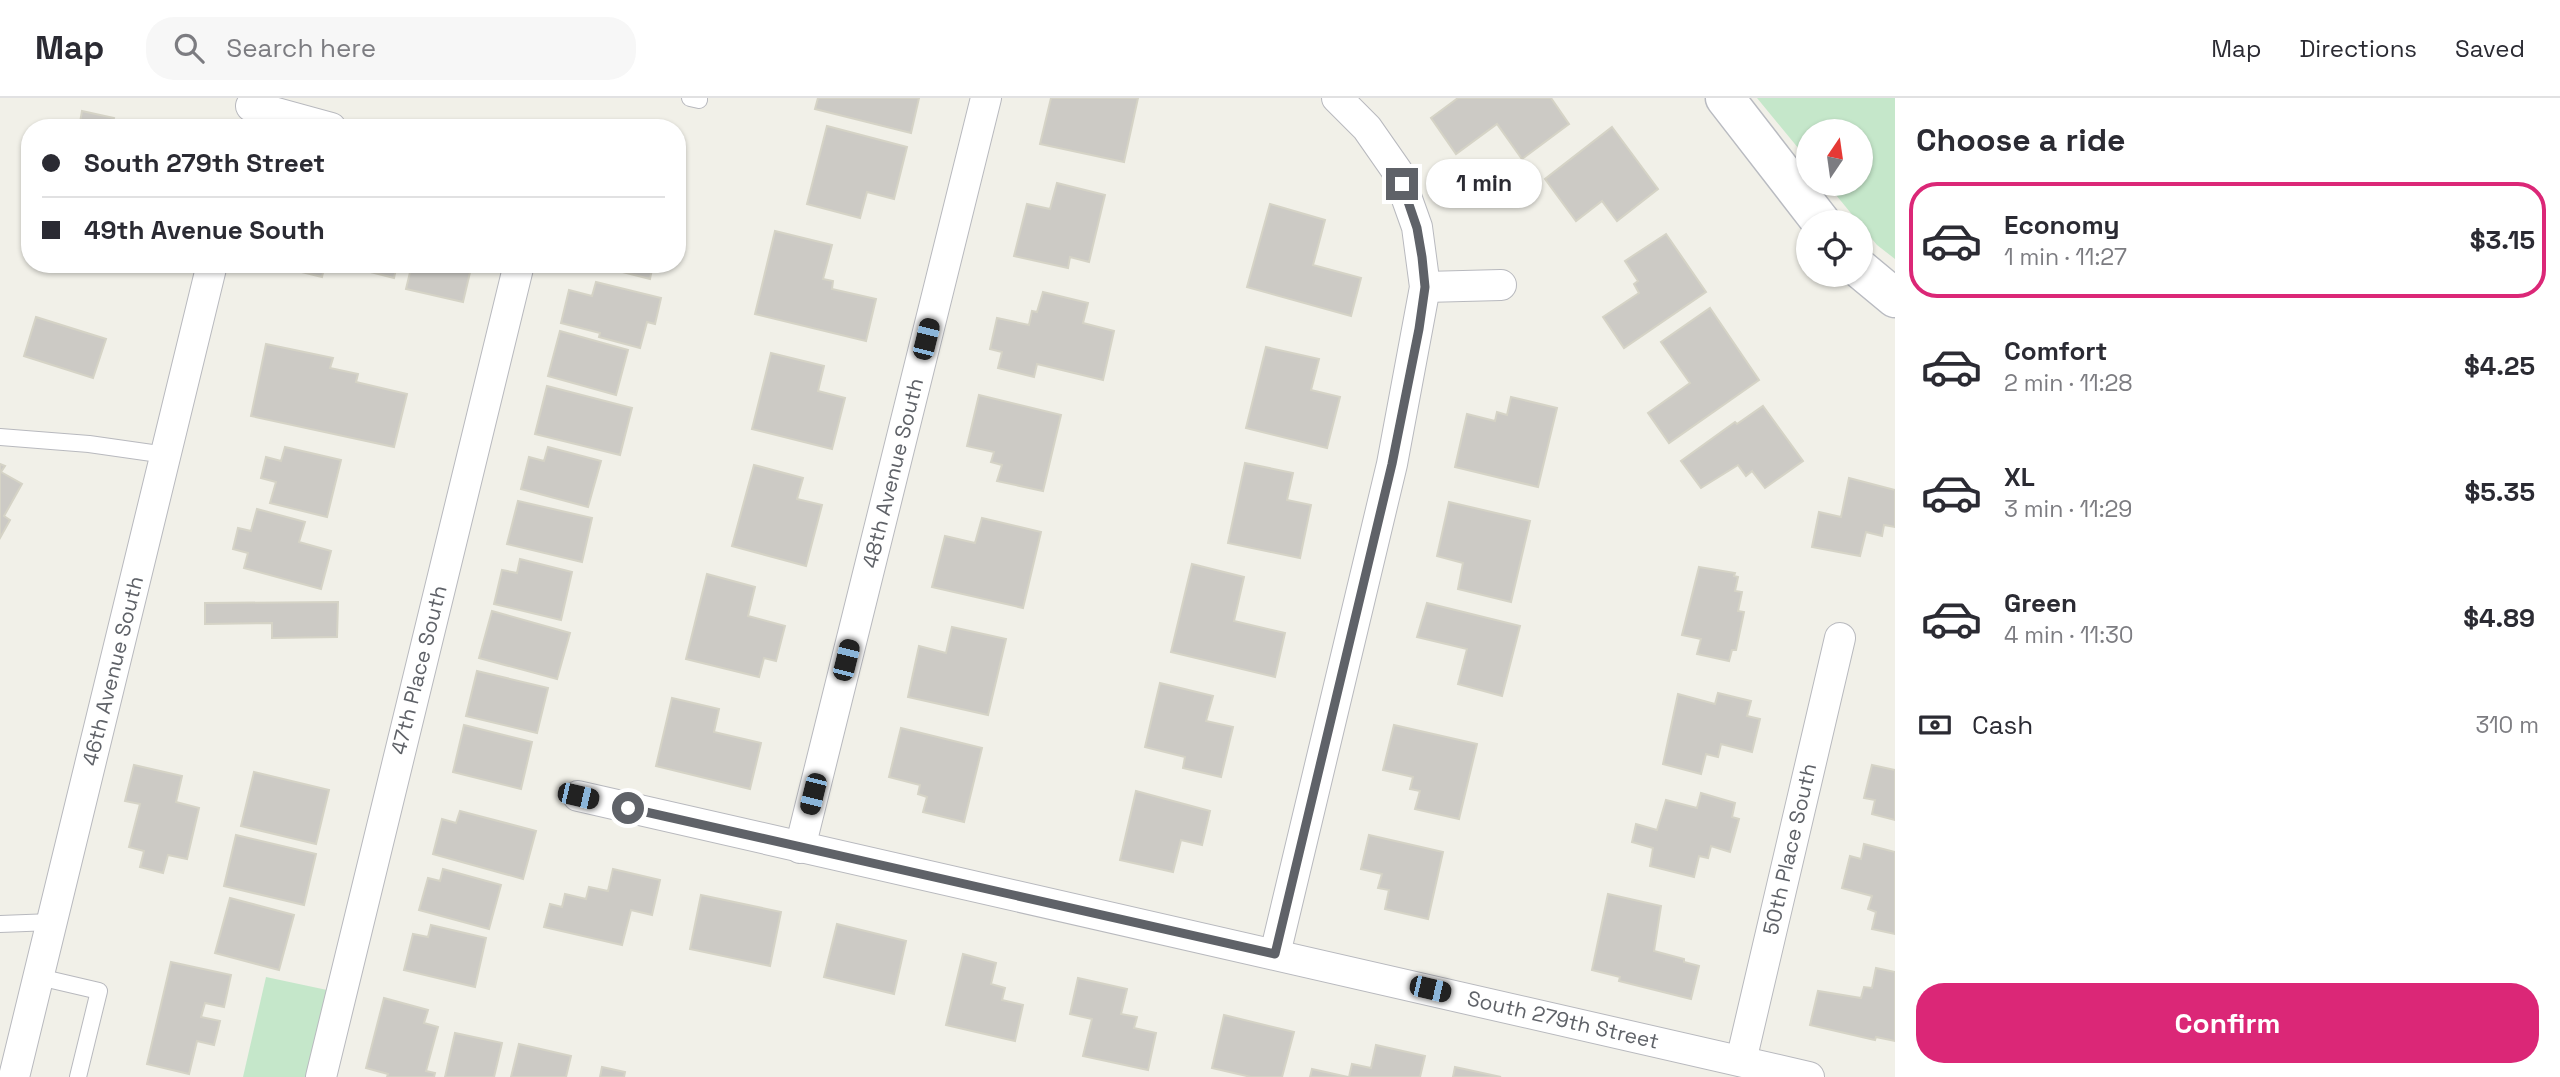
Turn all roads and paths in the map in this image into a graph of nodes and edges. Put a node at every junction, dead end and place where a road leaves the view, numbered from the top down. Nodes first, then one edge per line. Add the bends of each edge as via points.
1 (690, 98) edge
2 (699, 98) edge
3 (986, 98) edge
4 (1337, 98) edge
5 (1725, 98) edge
6 (249, 111) edge
7 (288, 119) edge
8 (1812, 210) edge
9 (210, 273) edge
10 (517, 273) edge
11 (1873, 280) edge
12 (1501, 285) dead end
13 (1425, 287) junction
14 (1895, 298) edge
15 (0, 438) edge
16 (166, 454) junction
17 (1840, 638) dead end
18 (578, 796) dead end
19 (800, 848) junction
20 (52, 922) junction
21 (0, 924) edge
22 (1275, 954) junction
23 (39, 977) junction
24 (11, 1060) edge
25 (1741, 1061) junction
26 (78, 1077) edge
27 (321, 1077) edge
28 (1809, 1077) edge

1 - 2 lane
3 - 19 street, 48th Avenue South
4 - 13 street via 1367,128 1397,171 1417,228
5 - 8 street
6 - 7 street
9 - 16 street, 46th Avenue South
10 - 27 street, 47th Place South
11 - 14 street
12 - 13 street
13 - 22 street via 1392,464
15 - 16 lane
16 - 20 street, 46th Avenue South
17 - 25 street, 50th Place South
18 - 19 street, South 279th Street
19 - 22 street, South 279th Street
20 - 21 lane
20 - 23 street, 46th Avenue South
22 - 25 street, South 279th Street
23 - 24 street, 46th Avenue South
23 - 26 lane via 99,992
25 - 28 street, South 279th Street

